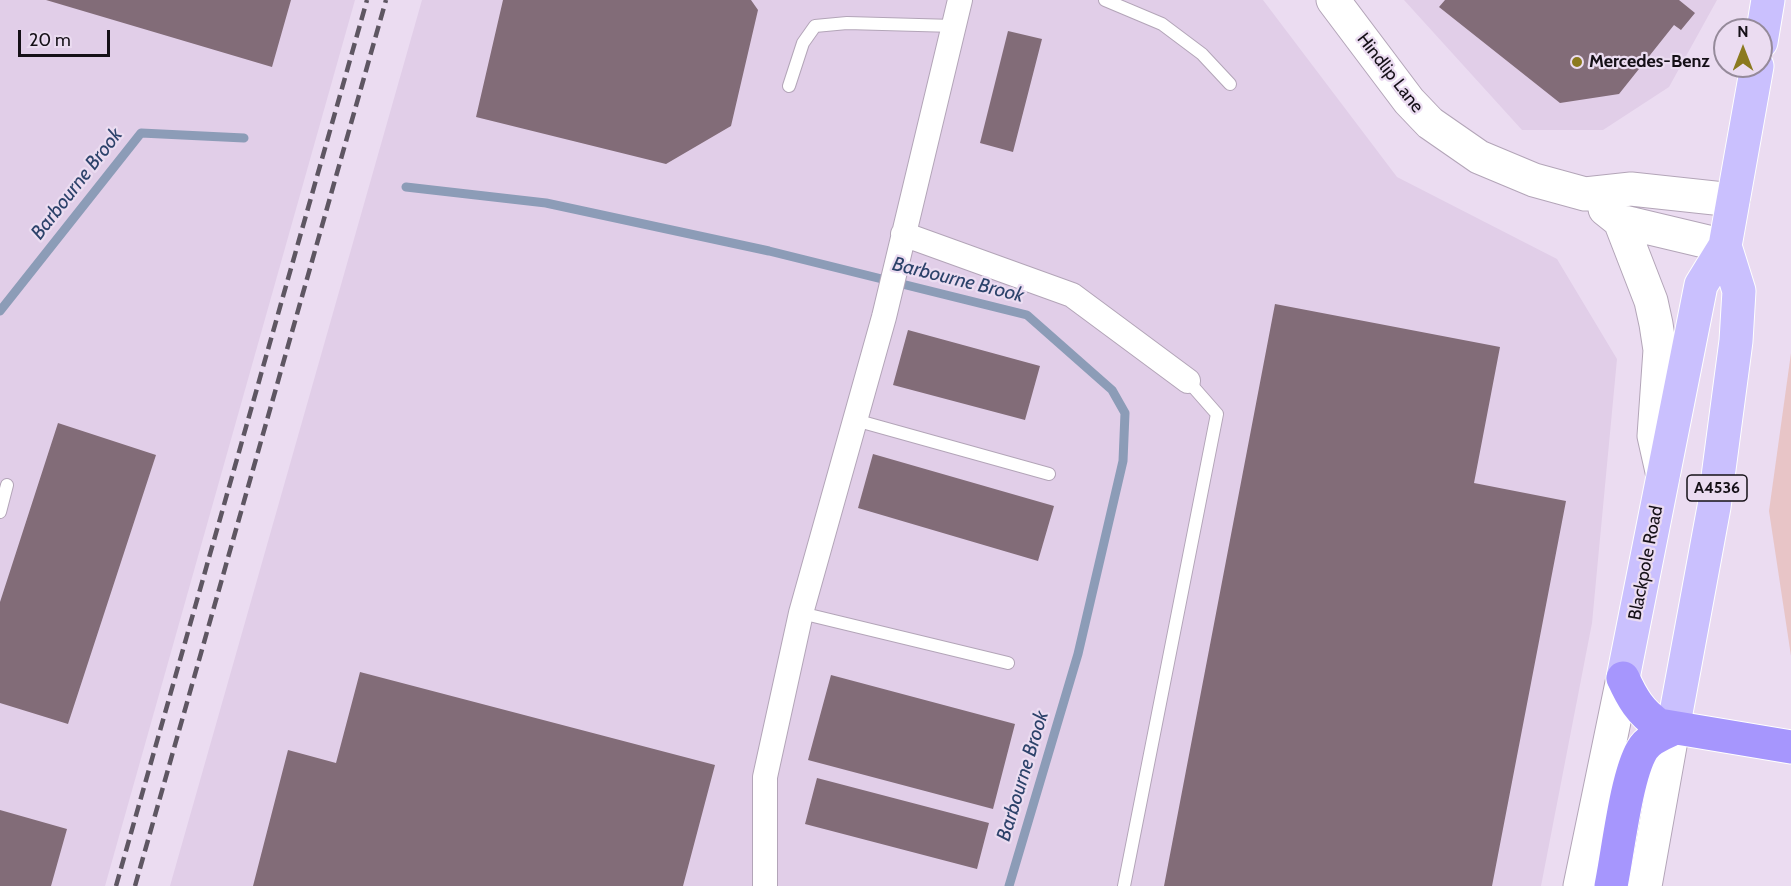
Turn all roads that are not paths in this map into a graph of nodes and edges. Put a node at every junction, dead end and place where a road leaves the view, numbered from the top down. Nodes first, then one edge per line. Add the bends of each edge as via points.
1 (960, 0) edge
2 (1105, 0) edge
3 (1333, 0) edge
4 (1768, 0) edge
5 (1765, 18) edge
6 (954, 26) junction
7 (1755, 78) edge
8 (1230, 84) dead end
9 (789, 86) dead end
10 (1585, 194) junction
11 (1733, 200) junction
12 (1620, 221) junction
13 (903, 234) junction
14 (1725, 246) junction
15 (1188, 381) joint
16 (855, 420) junction
17 (1049, 474) dead end
18 (1663, 476) junction
19 (7, 485) dead end
20 (0, 512) edge
21 (801, 613) junction
22 (1008, 663) dead end
23 (1623, 678) junction
24 (1672, 729) junction
25 (1791, 747) edge
26 (765, 886) edge
27 (1124, 886) edge
28 (1580, 886) edge
29 (1611, 886) edge
30 (1645, 886) edge

1 - 6 street
2 - 8 lane via 1162,24 1202,54
3 - 10 street, Hindlip Lane via 1430,123 1496,165
4 - 5 main road
6 - 9 lane via 815,26 803,43
6 - 13 street
7 - 11 main road, Blackpole Road / A4536
10 - 11 street, Hindlip Lane via 1631,189
10 - 12 street, Hindlip Lane
11 - 14 main road, Blackpole Road / A4536
12 - 14 street, Hindlip Lane
12 - 18 street via 1656,324 1659,350 1654,436
13 - 15 street via 1072,296
13 - 16 street
14 - 18 main road, Blackpole Road / A4536 via 1701,285
14 - 24 main road, Blackpole Road / A4536 via 1739,291 1736,341 1714,507
15 - 27 lane via 1217,414
16 - 17 lane
16 - 21 street
18 - 23 main road, Blackpole Road / A4536
19 - 20 lane
21 - 22 lane
21 - 26 street via 765,777
23 - 24 highway via 1634,703 1646,716
23 - 28 street, Blackpole Road
24 - 25 highway
24 - 29 highway via 1643,748 1634,768
24 - 30 street, Blackpole Road

